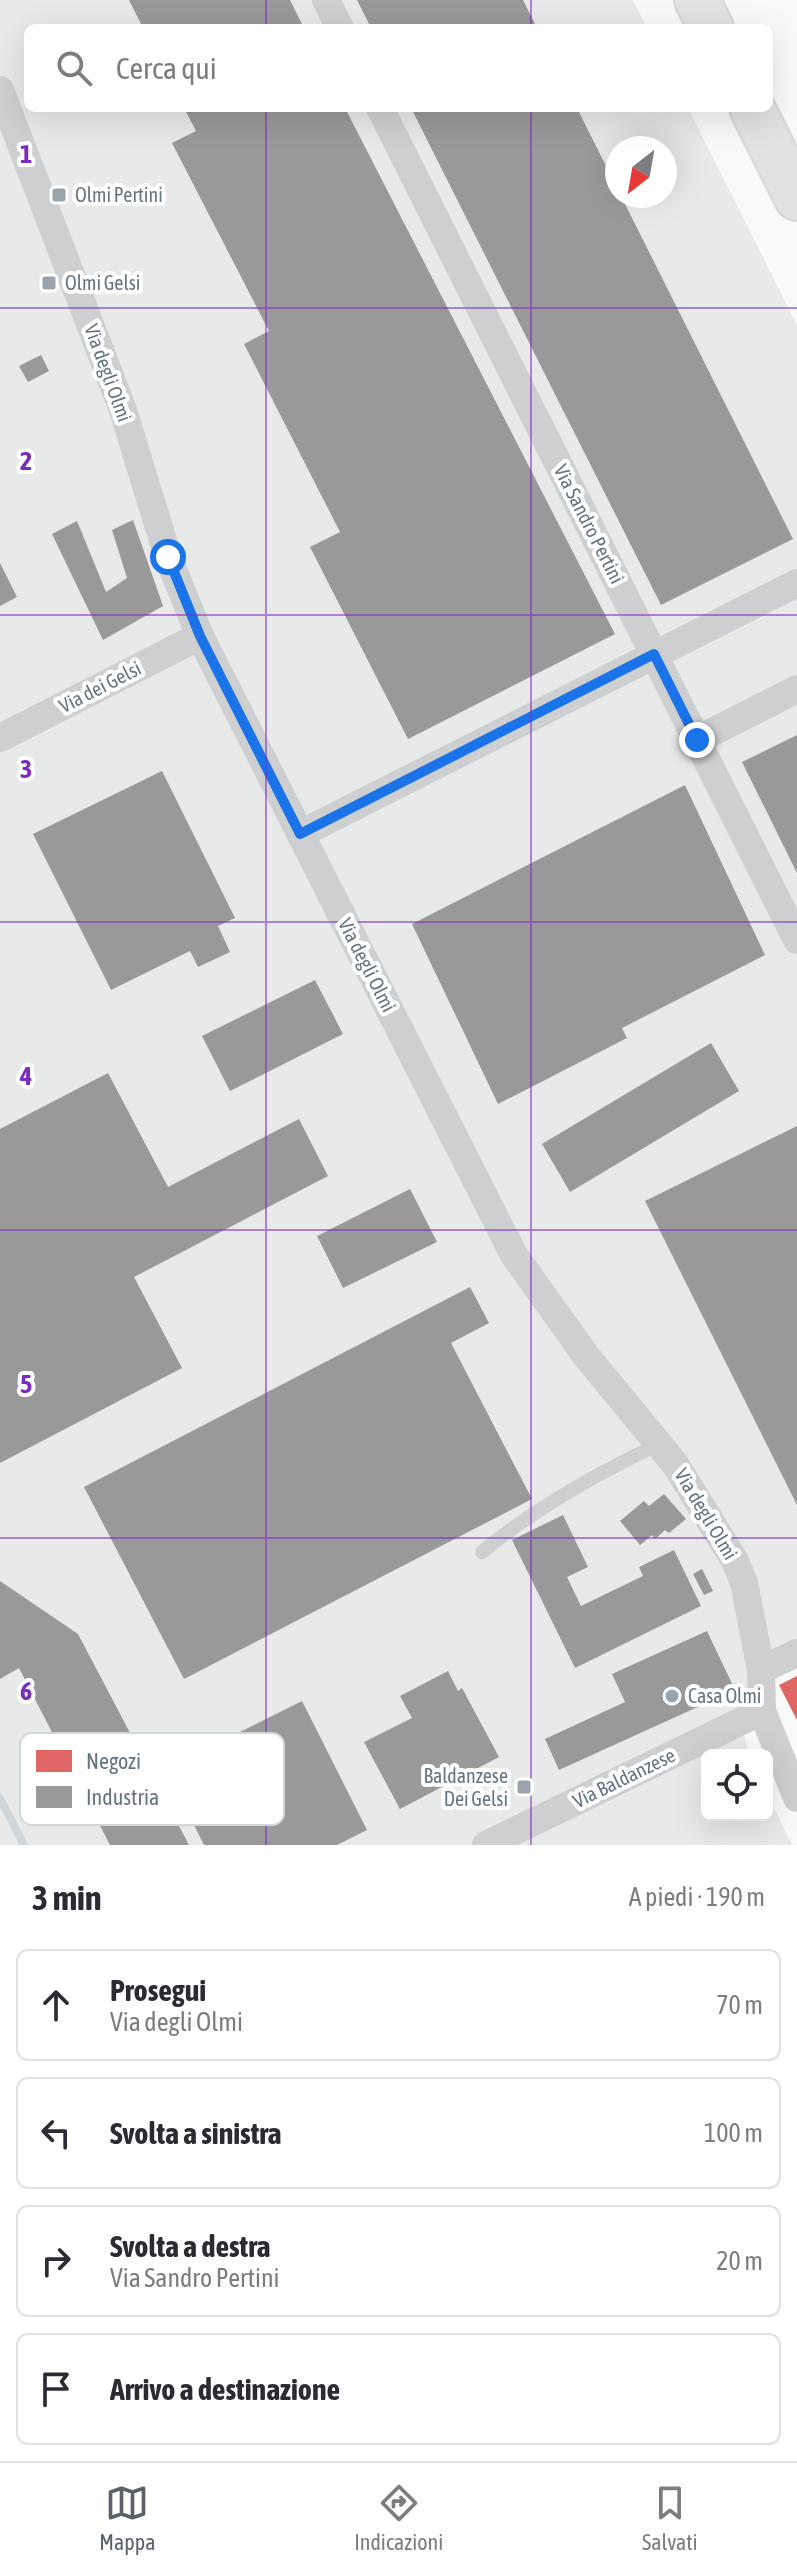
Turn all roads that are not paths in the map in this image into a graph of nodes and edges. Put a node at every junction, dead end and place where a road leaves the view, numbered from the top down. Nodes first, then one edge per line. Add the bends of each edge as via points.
1 (326, 0) edge
2 (697, 0) edge
3 (338, 24) edge
4 (709, 24) edge
5 (0, 90) edge
6 (382, 112) edge
7 (754, 112) edge
8 (797, 198) edge
9 (797, 583) edge
10 (200, 636) junction
11 (654, 654) junction
12 (797, 689) edge
13 (0, 738) edge
14 (697, 740) junction
15 (300, 834) junction
16 (797, 940) edge
17 (659, 1444) junction
18 (482, 1552) dead end
19 (797, 1653) edge
20 (761, 1670) junction
21 (762, 1711) junction
22 (797, 1798) edge
23 (486, 1845) edge

1 - 3 street
2 - 4 main road
5 - 10 street, Via degli Olmi via 123,410 168,557
6 - 11 street, Via Sandro Pertini
7 - 8 main road
9 - 11 street
10 - 13 street, Via dei Gelsi
10 - 15 street, Via degli Olmi
11 - 14 street, Via Sandro Pertini
11 - 15 street
12 - 14 street
14 - 16 street, Via Sandro Pertini
15 - 17 street, Via degli Olmi via 514,1255 587,1357
17 - 18 lane via 572,1490
17 - 20 street, Via degli Olmi via 735,1561
19 - 20 street
20 - 21 street, Via degli Olmi
21 - 22 street, Via degli Olmi
21 - 23 street, Via Baldanzese

